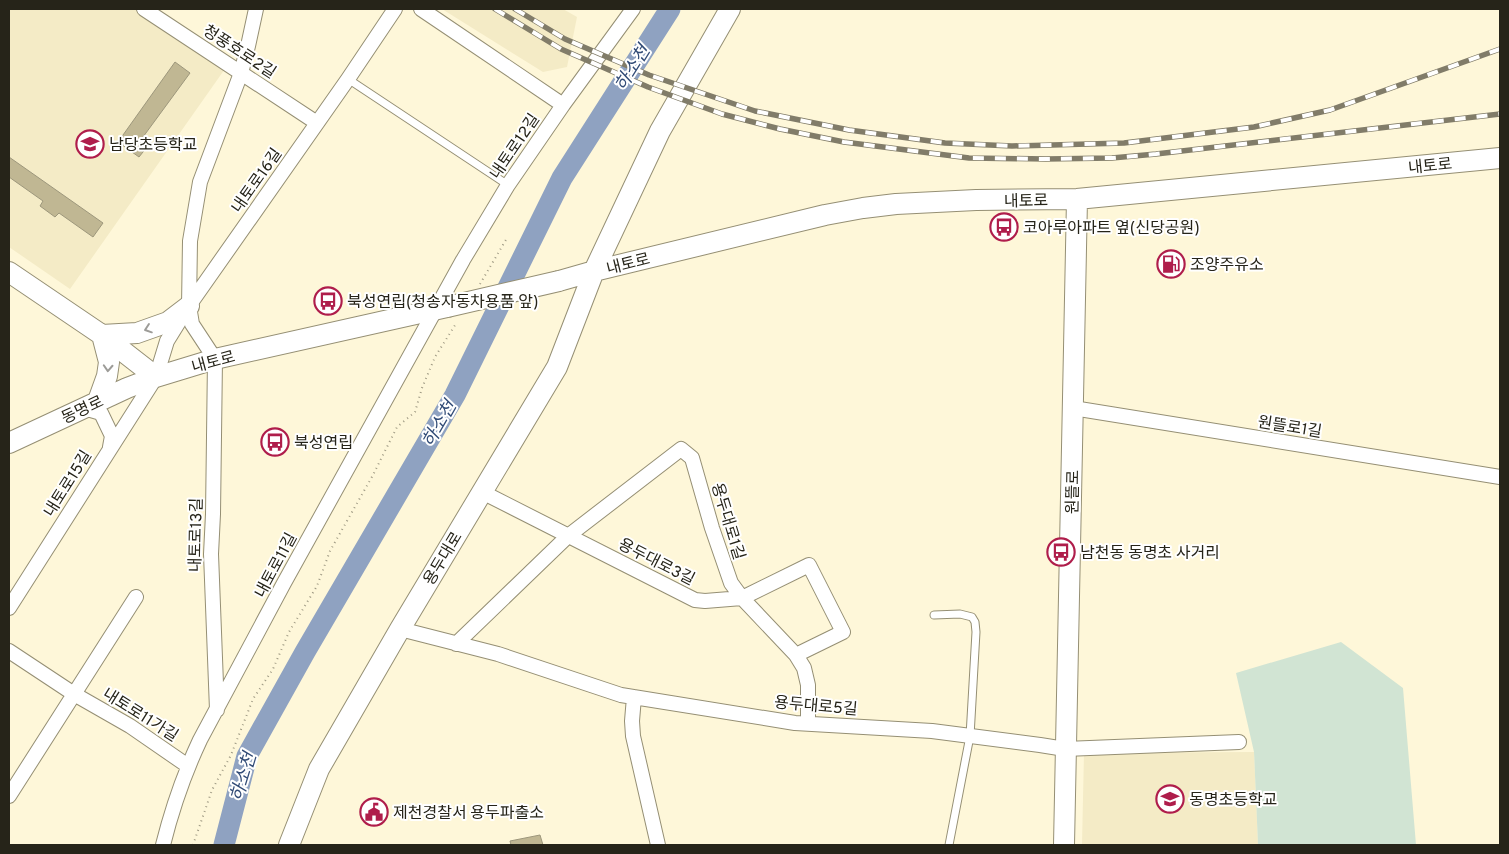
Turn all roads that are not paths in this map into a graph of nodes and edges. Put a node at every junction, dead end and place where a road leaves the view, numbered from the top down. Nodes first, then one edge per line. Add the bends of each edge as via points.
1 (256, 9) edge
2 (395, 9) edge
3 (421, 9) edge
4 (633, 9) edge
5 (730, 9) edge
6 (152, 11) edge
7 (241, 73) junction
8 (348, 79) junction
9 (562, 105) junction
10 (317, 123) junction
11 (1500, 158) edge
12 (508, 185) junction
13 (1077, 199) junction
14 (594, 271) junction
15 (9, 272) edge
16 (189, 306) junction
17 (448, 310) junction
18 (102, 335) junction
19 (215, 359) junction
20 (156, 377) junction
21 (91, 404) junction
22 (1073, 408) junction
23 (9, 443) edge
24 (110, 448) junction
25 (1500, 477) edge
26 (482, 492) junction
27 (568, 536) junction
28 (136, 597) dead end
29 (742, 598) junction
30 (9, 608) edge
31 (934, 615) dead end
32 (400, 629) junction
33 (456, 644) junction
34 (9, 651) edge
35 (796, 655) junction
36 (74, 694) junction
37 (634, 697) junction
38 (217, 710) junction
39 (808, 723) junction
40 (970, 736) junction
41 (1239, 742) dead end
42 (1066, 749) junction
43 (188, 766) junction
44 (9, 796) edge
45 (163, 845) edge
46 (289, 845) edge
47 (658, 845) edge
48 (949, 845) edge
49 (1064, 845) edge

1 - 7 street
2 - 8 street, 내토로16길
3 - 9 street
4 - 9 street, 내토로12길
5 - 14 street, 용두대로 via 660,131
6 - 7 street, 청풍호로2길
7 - 10 street, 청풍호로2길
7 - 16 street via 200,182 190,241
8 - 10 street, 내토로16길
8 - 12 lane
9 - 12 street, 내토로12길
10 - 16 street, 내토로16길
11 - 13 street, 내토로
12 - 17 street, 내토로12길
13 - 14 street, 내토로 via 976,200 863,208
13 - 22 street, 원뜰로
14 - 17 street, 내토로, bridge
14 - 26 street, 용두대로 via 557,367
15 - 18 street
16 -> 18 street via 168,322 137,333
16 - 19 street via 192,324
16 - 20 street, 내토로16길 via 167,341
17 - 19 street, 내토로
17 - 38 street, 내토로11길 via 294,566
18 - 20 street
18 -> 21 street via 109,362 107,376
19 - 20 street, 내토로
19 - 38 street, 내토로13길 via 211,554
20 - 21 street, 동명로
20 - 24 street, 내토로15길
21 - 23 street, 동명로
21 - 24 street via 101,412 112,436
22 - 25 street, 원뜰로1길
22 - 42 street, 원뜰로
24 - 30 street, 내토로15길
26 - 27 street, 용두대로3길
26 - 32 street, 용두대로
27 - 29 street, 용두대로3길 via 695,600
27 - 29 street, 용두대로1길 via 681,449 692,458 731,583
27 - 33 street
28 - 36 street
29 - 35 street, 용두대로1길
29 - 35 street, 용두대로3길 via 810,565 843,632
31 - 40 lane via 960,614 972,617 975,622
32 - 33 street, 용두대로5길
32 - 46 street, 용두대로 via 319,769
33 - 37 street, 용두대로5길
34 - 36 street, 내토로11가길
35 - 39 street, 용두대로1길 via 804,668 808,685
36 - 43 street, 내토로11가길 via 130,726
36 - 44 street
37 - 39 street, 용두대로5길
37 - 47 street via 633,736
38 - 43 street, 내토로11길
39 - 40 street, 용두대로5길
40 - 42 street, 용두대로5길
40 - 48 lane
41 - 42 street, 용두대로5길
42 - 49 street, 원뜰로
43 - 45 street, 내토로11길

